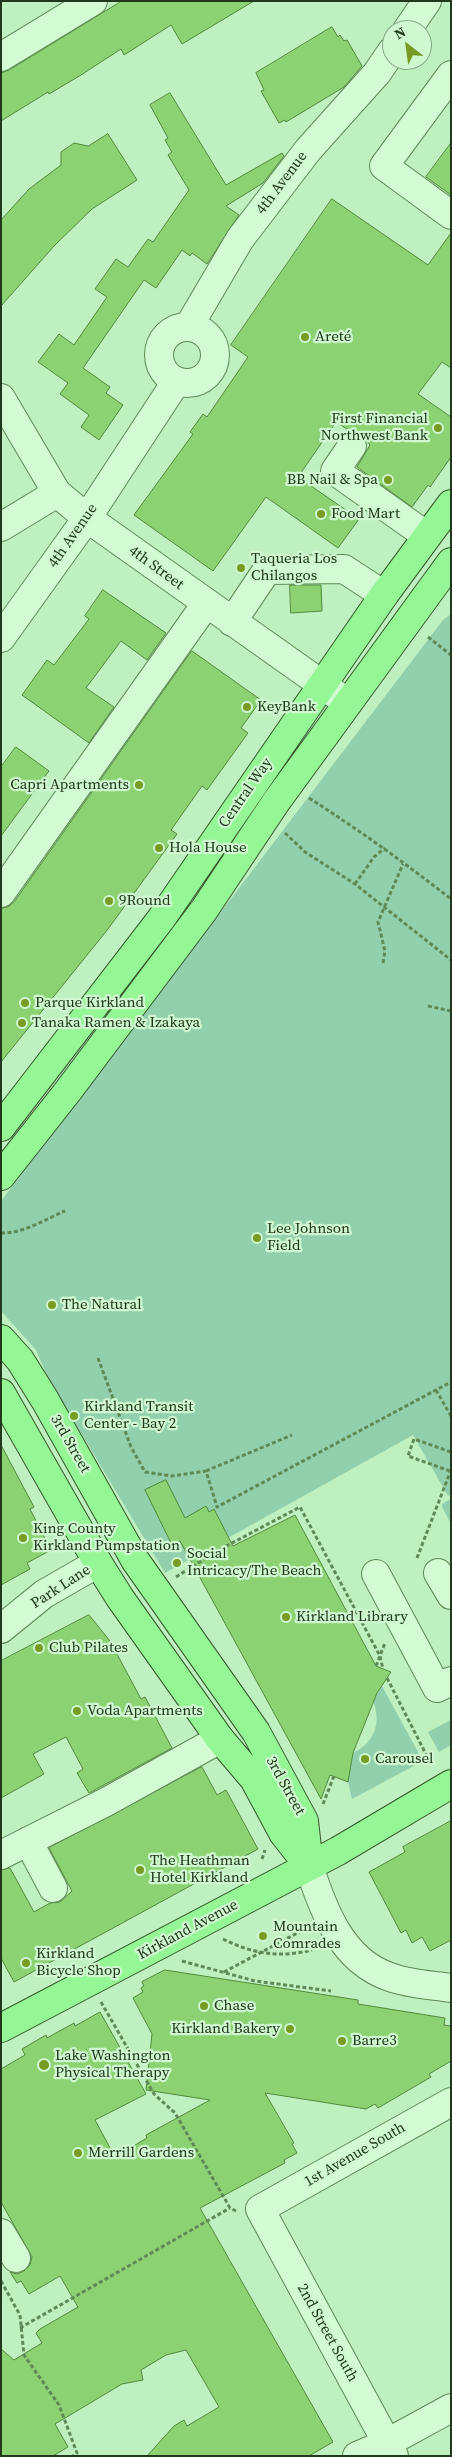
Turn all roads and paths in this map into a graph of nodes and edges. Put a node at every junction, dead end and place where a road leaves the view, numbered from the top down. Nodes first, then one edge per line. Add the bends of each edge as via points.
1 (92, 1) edge
2 (426, 1) edge
3 (414, 20) edge
4 (1, 57) edge
5 (382, 66) edge
6 (451, 75) edge
7 (451, 215) edge
8 (193, 323) junction
9 (176, 382) junction
10 (1, 398) edge
11 (352, 446) dead end
12 (56, 493) junction
13 (451, 504) edge
14 (87, 518) junction
15 (1, 527) edge
16 (427, 536) junction
17 (451, 551) edge
18 (451, 562) edge
19 (384, 596) junction
20 (206, 604) junction
21 (232, 622) junction
22 (424, 634) dead end
23 (1, 638) edge
24 (451, 655) edge
25 (321, 685) junction
26 (348, 703) junction
27 (308, 798) dead end
28 (284, 831) dead end
29 (385, 848) junction
30 (403, 864) junction
31 (355, 884) junction
32 (1, 893) edge
33 (451, 900) edge
34 (384, 909) junction
35 (451, 960) edge
36 (383, 963) dead end
37 (428, 1006) dead end
38 (451, 1011) edge
39 (1, 1127) edge
40 (1, 1176) edge
41 (65, 1211) dead end
42 (1, 1233) edge
43 (1, 1339) edge
44 (98, 1358) dead end
45 (451, 1382) edge
46 (436, 1390) junction
47 (1, 1393) edge
48 (451, 1416) edge
49 (292, 1435) dead end
50 (451, 1452) edge
51 (451, 1470) edge
52 (206, 1472) junction
53 (217, 1551) junction
54 (216, 1558) dead end
55 (98, 1563) junction
56 (376, 1574) dead end
57 (167, 1582) dead end
58 (1, 1629) edge
59 (384, 1669) dead end
60 (387, 1678) dead end
61 (451, 1681) edge
62 (220, 1738) junction
63 (431, 1764) dead end
64 (334, 1776) dead end
65 (451, 1784) edge
66 (320, 1811) dead end
67 (28, 1841) junction
68 (1, 1855) edge
69 (309, 1866) junction
70 (53, 1888) dead end
71 (303, 1930) dead end
72 (220, 1938) dead end
73 (312, 1950) dead end
74 (260, 1953) junction
75 (177, 1960) dead end
76 (223, 1972) junction
77 (90, 1982) junction
78 (451, 1988) edge
79 (331, 1991) dead end
80 (1, 2028) edge
81 (451, 2102) edge
82 (260, 2209) joint
83 (1, 2233) edge
84 (16, 2258) dead end
85 (1, 2281) edge
86 (20, 2328) junction
87 (451, 2408) edge
88 (391, 2449) edge
89 (73, 2456) edge
90 (356, 2456) edge

1 - 4 street
2 - 3 street
5 - 8 street, 4th Avenue via 308,150 240,239
6 - 7 street via 384,166
8 - 9 street via 167,335 159,351 162,370
8 - 9 street via 214,346 214,364 203,379 185,384
9 - 14 street, 4th Avenue
10 - 12 street, 4th Street
11 - 16 street via 335,471
12 - 14 street, 4th Street
12 - 15 street
13 - 16 main road, Central Way
14 - 20 street, 4th Street
14 - 23 street, 4th Avenue
16 - 17 main road
16 - 19 main road, Central Way
18 - 26 main road, Central Way
19 - 21 street via 344,570 267,570
19 - 25 main road, Central Way
20 - 21 street, 4th Street
20 - 32 street
21 - 25 street, 4th Street
22 - 24 path
25 - 26 street, 4th Street
25 - 39 main road, Central Way via 161,919
26 - 40 main road, Central Way via 276,802 204,910
27 - 29 path
28 - 31 path via 305,852
29 - 30 path
29 - 31 path
30 - 33 path
30 - 34 path
31 - 34 path
34 - 35 path
34 - 36 path via 378,922 385,951
37 - 38 path
41 - 42 path via 31,1226
43 - 69 main road, 3rd Street via 20,1360 50,1408 135,1560 256,1732 304,1821
44 - 52 path via 131,1447 145,1472 172,1476
45 - 46 path
46 - 48 path
46 - 52 path via 217,1507
47 - 55 main road, 3rd Street
49 - 52 path
50 - 51 path via 414,1439 408,1456
53 - 54 path
53 - 57 path
53 - 59 path via 300,1507
55 - 58 street, Park Lane via 44,1594
55 - 62 main road, 3rd Street
56 - 61 street via 437,1688
60 - 63 path
62 - 67 street via 106,1802
62 - 69 main road, 3rd Street via 254,1779 283,1833
64 - 66 path
65 - 69 main road, Kirkland Avenue
67 - 68 street
67 - 70 street
69 - 77 main road, Kirkland Avenue
69 - 78 street via 338,1932 350,1952 366,1967 391,1978
71 - 74 path
72 - 74 path
73 - 74 path via 293,1954
74 - 76 path
75 - 76 path
76 - 79 path via 255,1981
77 - 80 main road, Kirkland Avenue
77 - 86 path via 154,2094 175,2113 230,2208
81 - 82 street, 1st Avenue South
82 - 88 street, 2nd Street South
83 - 84 street
85 - 86 path via 20,2315
86 - 89 path via 24,2355 59,2406 77,2453
87 - 88 street
88 - 90 street

